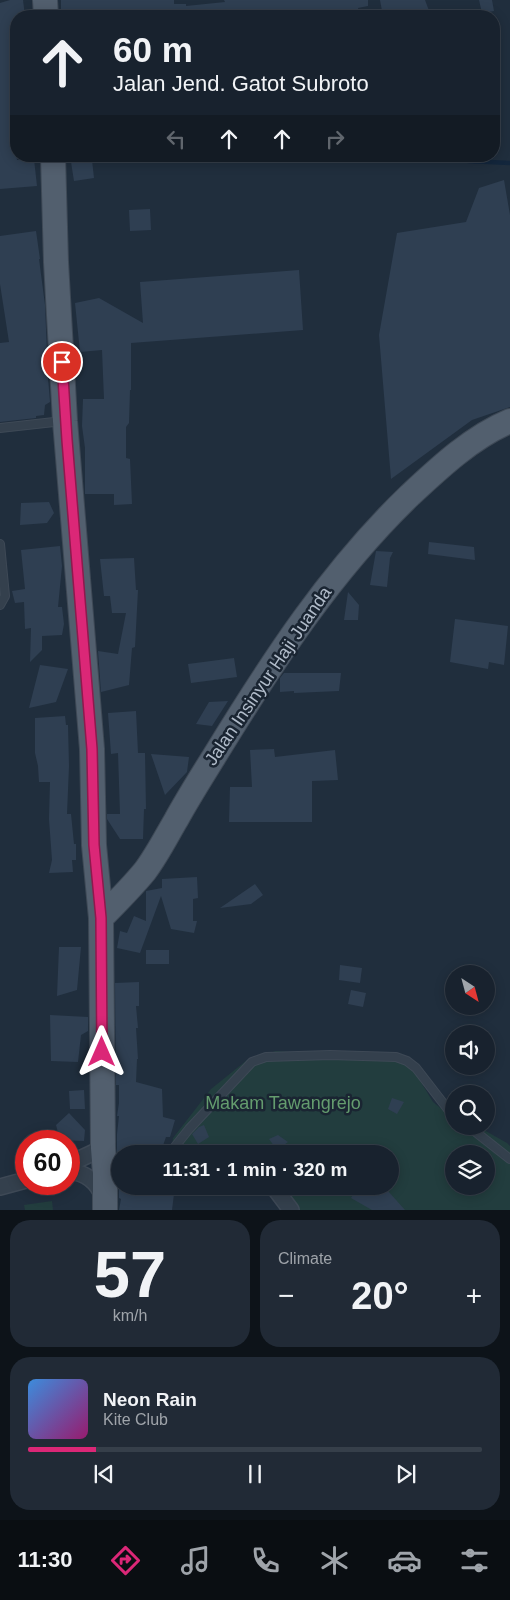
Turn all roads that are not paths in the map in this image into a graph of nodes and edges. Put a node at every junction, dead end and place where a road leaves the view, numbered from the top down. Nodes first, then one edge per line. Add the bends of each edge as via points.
1 (53, 162) edge
2 (65, 421) junction
3 (510, 421) edge
4 (0, 428) edge
5 (0, 544) edge
6 (0, 605) edge
7 (101, 918) junction
8 (445, 1107) edge
9 (479, 1135) edge
10 (177, 1145) edge
11 (103, 1148) junction
12 (80, 1159) edge
13 (510, 1159) edge
14 (111, 1167) edge
15 (80, 1174) edge
16 (111, 1180) edge
17 (15, 1183) edge
18 (0, 1187) edge
19 (279, 1195) edge
20 (105, 1206) edge
21 (291, 1210) edge

1 - 2 main road
2 - 4 lane
2 - 7 main road via 92,749 94,845
3 - 7 main road, Jalan Insinyur Haji Juanda via 486,433 437,471 384,521 339,572 284,646 162,847
5 - 6 lane via 5,596
7 - 11 main road
8 - 10 lane via 416,1068 396,1057 266,1057 252,1062
9 - 13 lane
11 - 12 street
11 - 14 main road
15 - 20 street via 98,1186
16 - 20 main road
17 - 18 street
19 - 21 street

